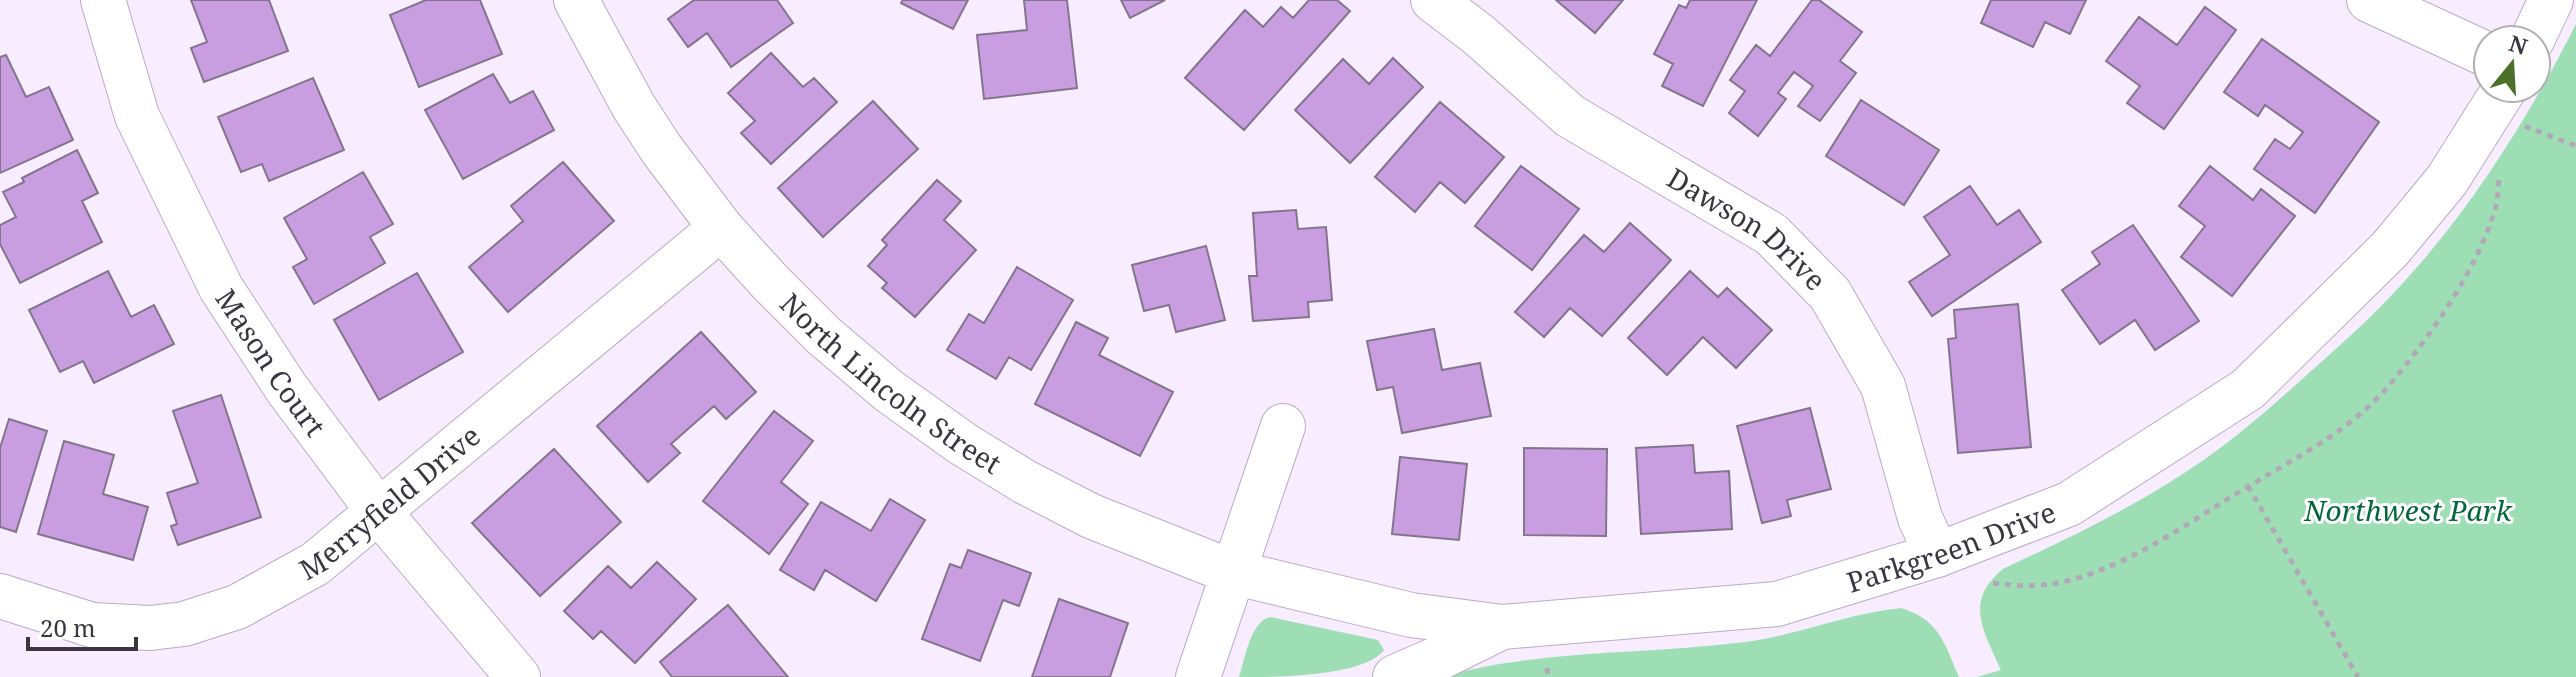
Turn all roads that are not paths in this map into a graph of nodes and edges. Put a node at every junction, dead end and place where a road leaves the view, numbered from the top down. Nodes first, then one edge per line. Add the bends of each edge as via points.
1 (103, 0) edge
2 (576, 0) edge
3 (1433, 0) edge
4 (2369, 0) edge
5 (2551, 0) edge
6 (2540, 24) edge
7 (2472, 48) edge
8 (2495, 104) edge
9 (721, 228) junction
10 (1283, 426) dead end
11 (379, 512) junction
12 (1937, 555) junction
13 (1232, 572) junction
14 (0, 596) edge
15 (1502, 627) junction
16 (518, 677) edge
17 (1198, 677) edge
18 (1395, 677) edge

1 - 11 street, Mason Court via 137,116 221,288 287,389
2 - 9 street, North Lincoln Street via 634,107
3 - 12 street, Dawson Drive via 1570,116 1771,234 1830,294 1883,386 1920,518
4 - 7 street
5 - 6 street
8 - 12 street, Parkgreen Drive via 2447,180 2390,249 2248,389 2069,504
9 - 11 street, Merryfield Drive
9 - 13 street, North Lincoln Street via 824,336 963,444 1091,516
10 - 13 street
11 - 14 street, Merryfield Drive via 315,564 237,607 184,624 92,625
11 - 16 street, Mason Court
12 - 15 street, Parkgreen Drive via 1777,604
13 - 15 street, Parkgreen Drive via 1411,615
13 - 17 street
15 - 18 street

